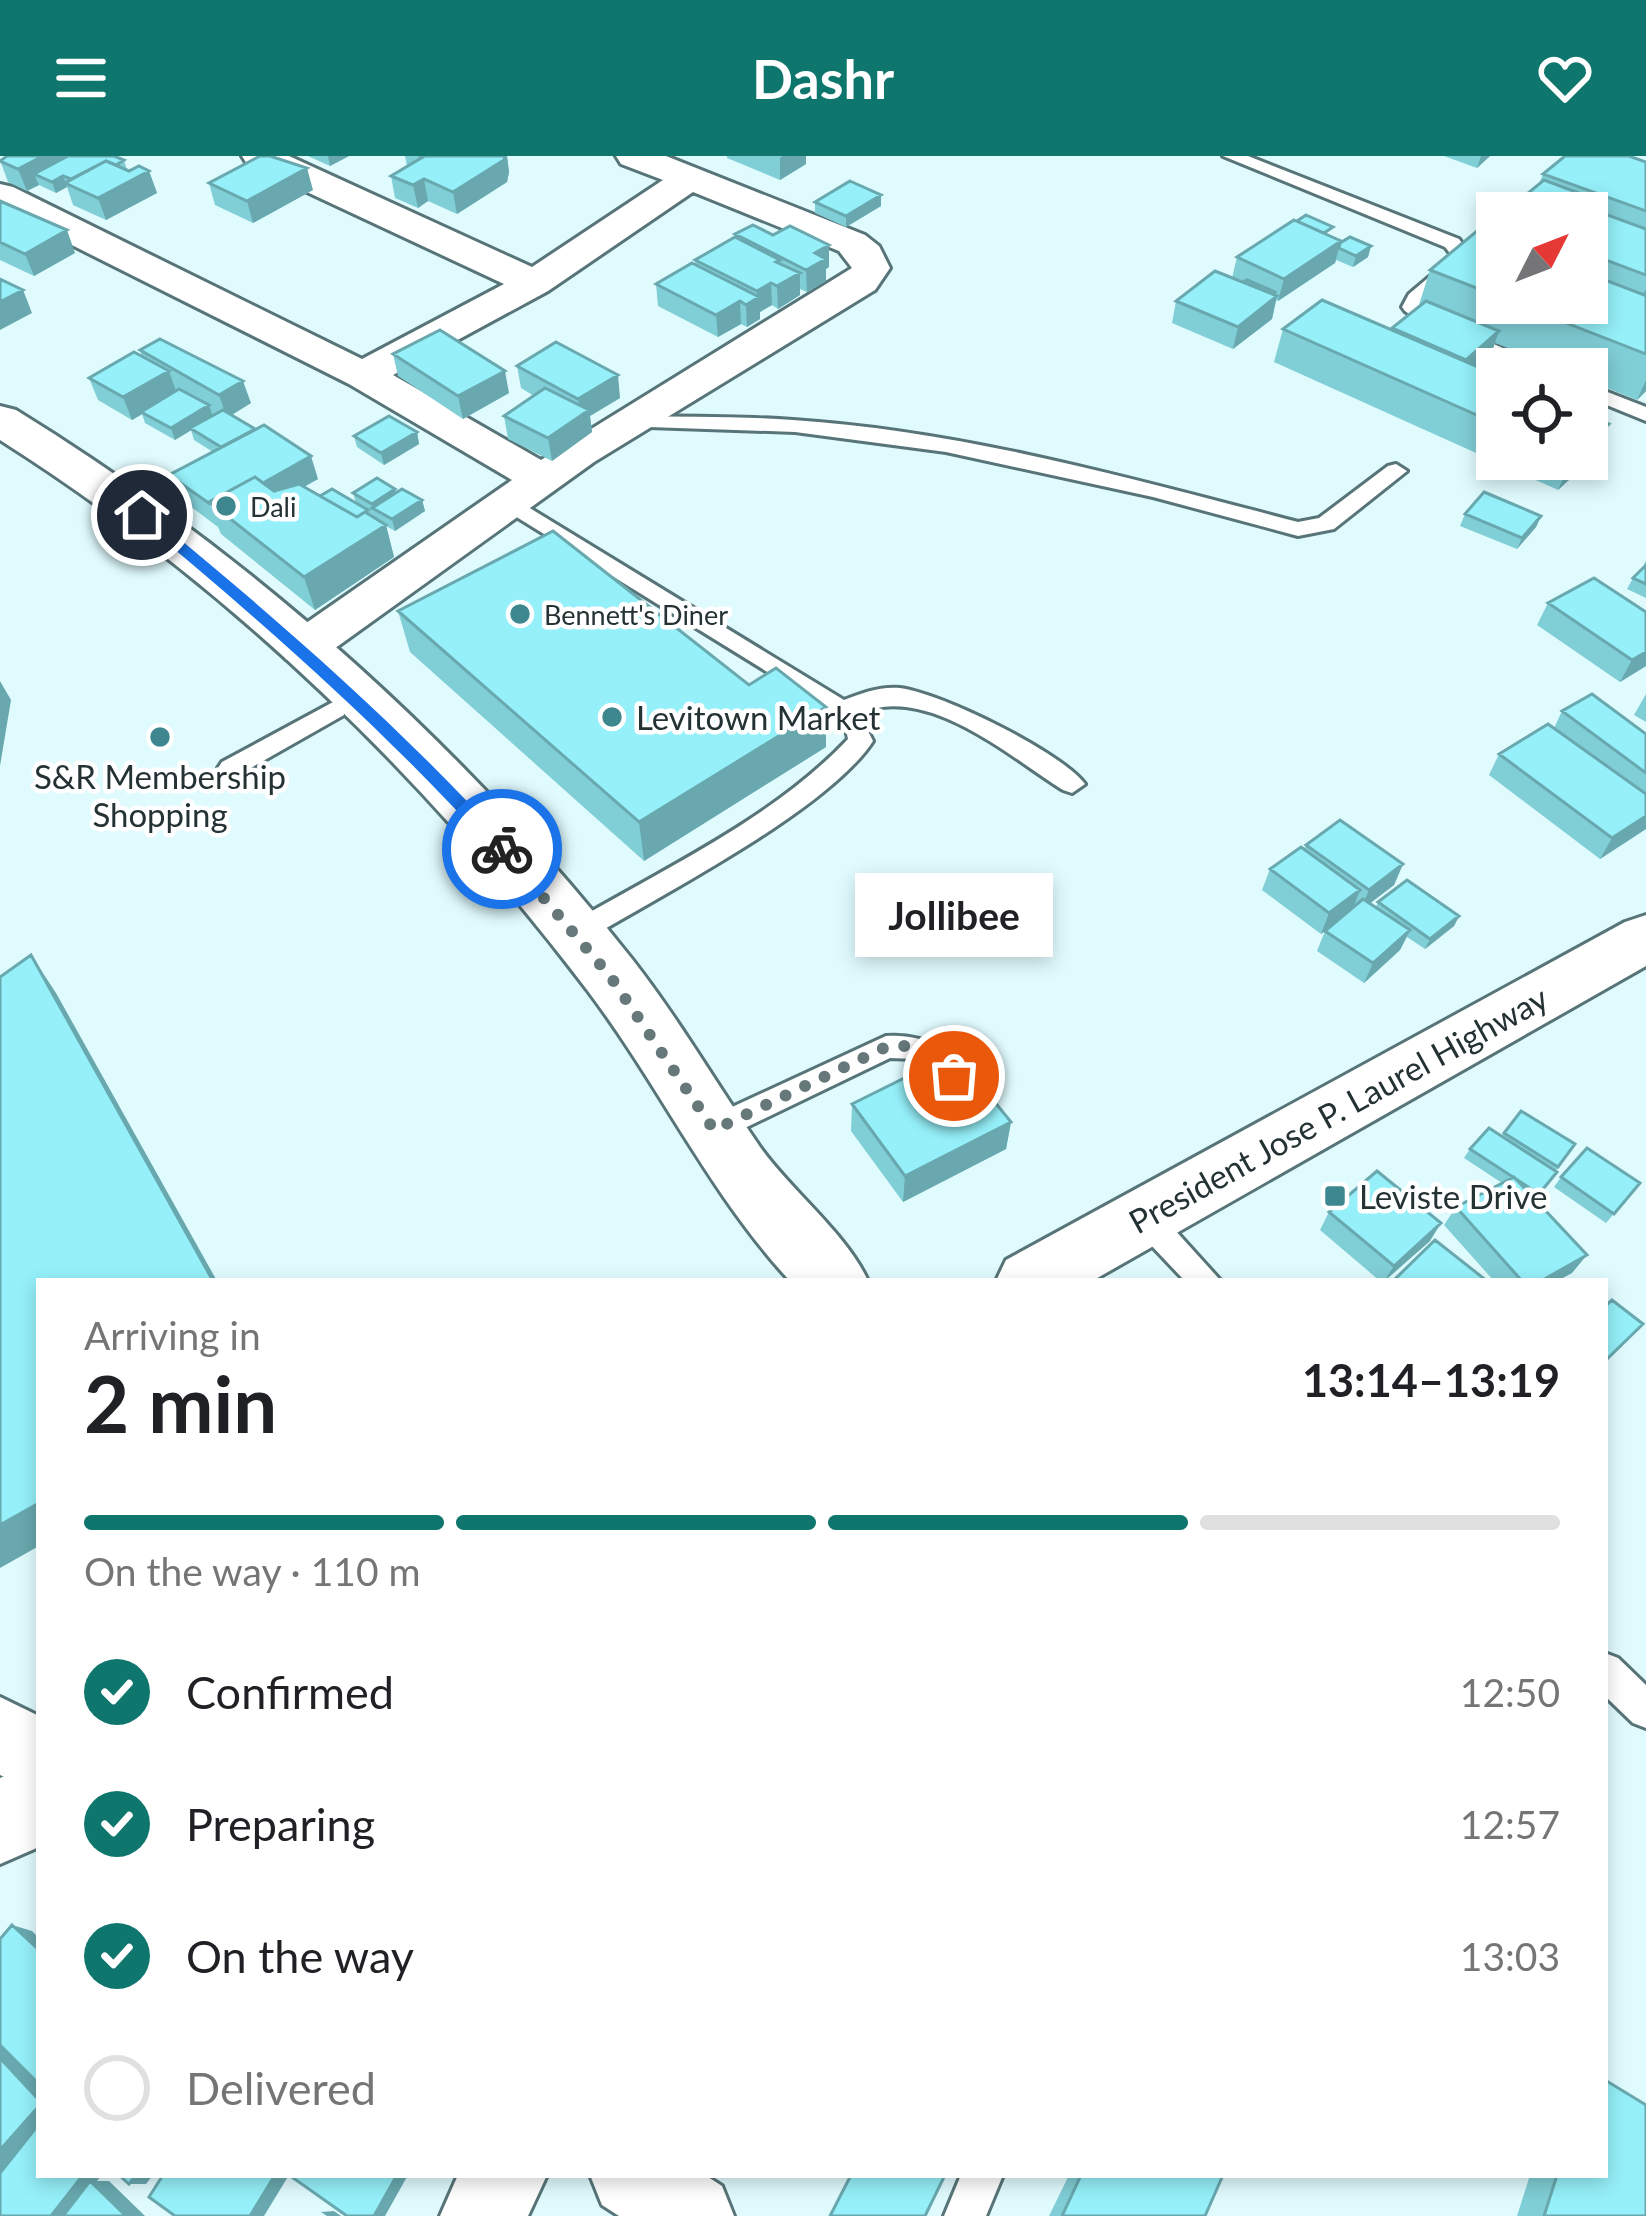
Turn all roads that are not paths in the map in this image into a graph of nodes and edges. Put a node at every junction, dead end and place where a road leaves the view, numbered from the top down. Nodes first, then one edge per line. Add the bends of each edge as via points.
1 (260, 156) edge
2 (634, 156) edge
3 (1232, 156) edge
4 (687, 180) junction
5 (0, 195) edge
6 (533, 283) junction
7 (1489, 348) edge
8 (363, 375) junction
9 (1608, 399) edge
10 (1646, 415) edge
11 (0, 419) edge
12 (627, 422) junction
13 (0, 441) edge
14 (1396, 471) dead end
15 (526, 491) junction
16 (303, 648) junction
17 (335, 709) junction
18 (842, 710) junction
19 (231, 768) dead end
20 (1072, 784) dead end
21 (576, 933) junction
22 (1646, 938) edge
23 (989, 1112) edge
24 (714, 1130) junction
25 (1143, 1216) junction
26 (765, 1278) edge
27 (831, 1278) edge
28 (1035, 1278) edge
29 (1201, 1278) edge
30 (1608, 1674) edge
31 (1646, 1710) edge
32 (0, 1734) edge
33 (36, 1754) edge
34 (36, 1804) edge
35 (0, 1822) edge
36 (503, 2178) edge
37 (636, 2178) edge
38 (981, 2178) edge
39 (482, 2216) edge
40 (692, 2216) edge
41 (965, 2216) edge

1 - 6 street
2 - 4 street
3 - 7 lane via 1452,243 1464,258 1412,307
4 - 6 street
4 - 12 street via 852,243 871,268 861,282
5 - 8 street
6 - 8 street
8 - 15 street
9 - 10 lane
11 - 16 main road via 106,487
12 - 14 lane via 795,426 946,446 1298,529 1326,524
12 - 15 street
13 - 17 main road via 174,568
15 - 16 street
15 - 18 lane
16 - 21 main road via 440,781
17 - 19 lane
17 - 26 main road via 462,838 589,990 721,1188
18 - 20 lane via 869,699 916,699
18 - 21 lane via 861,741 832,772
21 - 24 main road
22 - 25 main road, President Jose P. Laurel Highway
23 - 24 lane via 928,1050 906,1044
24 - 27 main road via 782,1226
25 - 28 main road, President Jose P. Laurel Highway
25 - 29 lane
30 - 31 lane
32 - 33 street
34 - 35 main road
36 - 39 street
37 - 40 street
38 - 41 lane

